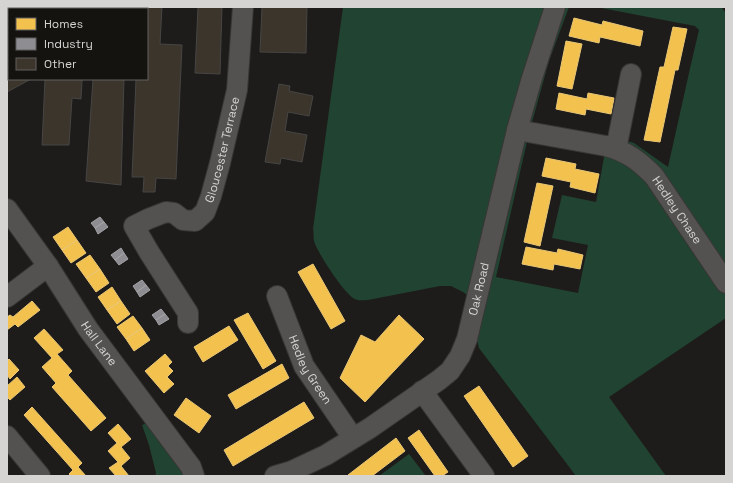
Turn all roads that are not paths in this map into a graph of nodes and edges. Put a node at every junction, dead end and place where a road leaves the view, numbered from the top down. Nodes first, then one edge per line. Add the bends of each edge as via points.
1 (243, 7) edge
2 (555, 7) edge
3 (631, 74) dead end
4 (517, 130) junction
5 (616, 149) junction
6 (7, 209) edge
7 (48, 266) junction
8 (726, 283) edge
9 (277, 296) dead end
10 (7, 297) edge
11 (188, 323) dead end
12 (422, 391) junction
13 (7, 436) edge
14 (353, 438) junction
15 (288, 474) edge
16 (40, 476) edge
17 (194, 476) edge
18 (484, 476) edge

1 - 11 street, Gloucester Terrace via 237,90 220,163 205,212 195,221 183,220 174,213 166,212 134,226 188,313
2 - 4 street, Oak Road
3 - 5 street
4 - 5 street, Hedley Chase
4 - 12 street, Oak Road via 467,339 450,371
5 - 8 street, Hedley Chase via 643,165 654,176
6 - 7 street, Hall Lane
7 - 10 street
7 - 17 street, Hall Lane via 88,329 192,467
9 - 14 street, Hedley Green via 304,366
12 - 14 street, Oak Road
12 - 18 street
13 - 16 street
14 - 15 street, Oak Road

